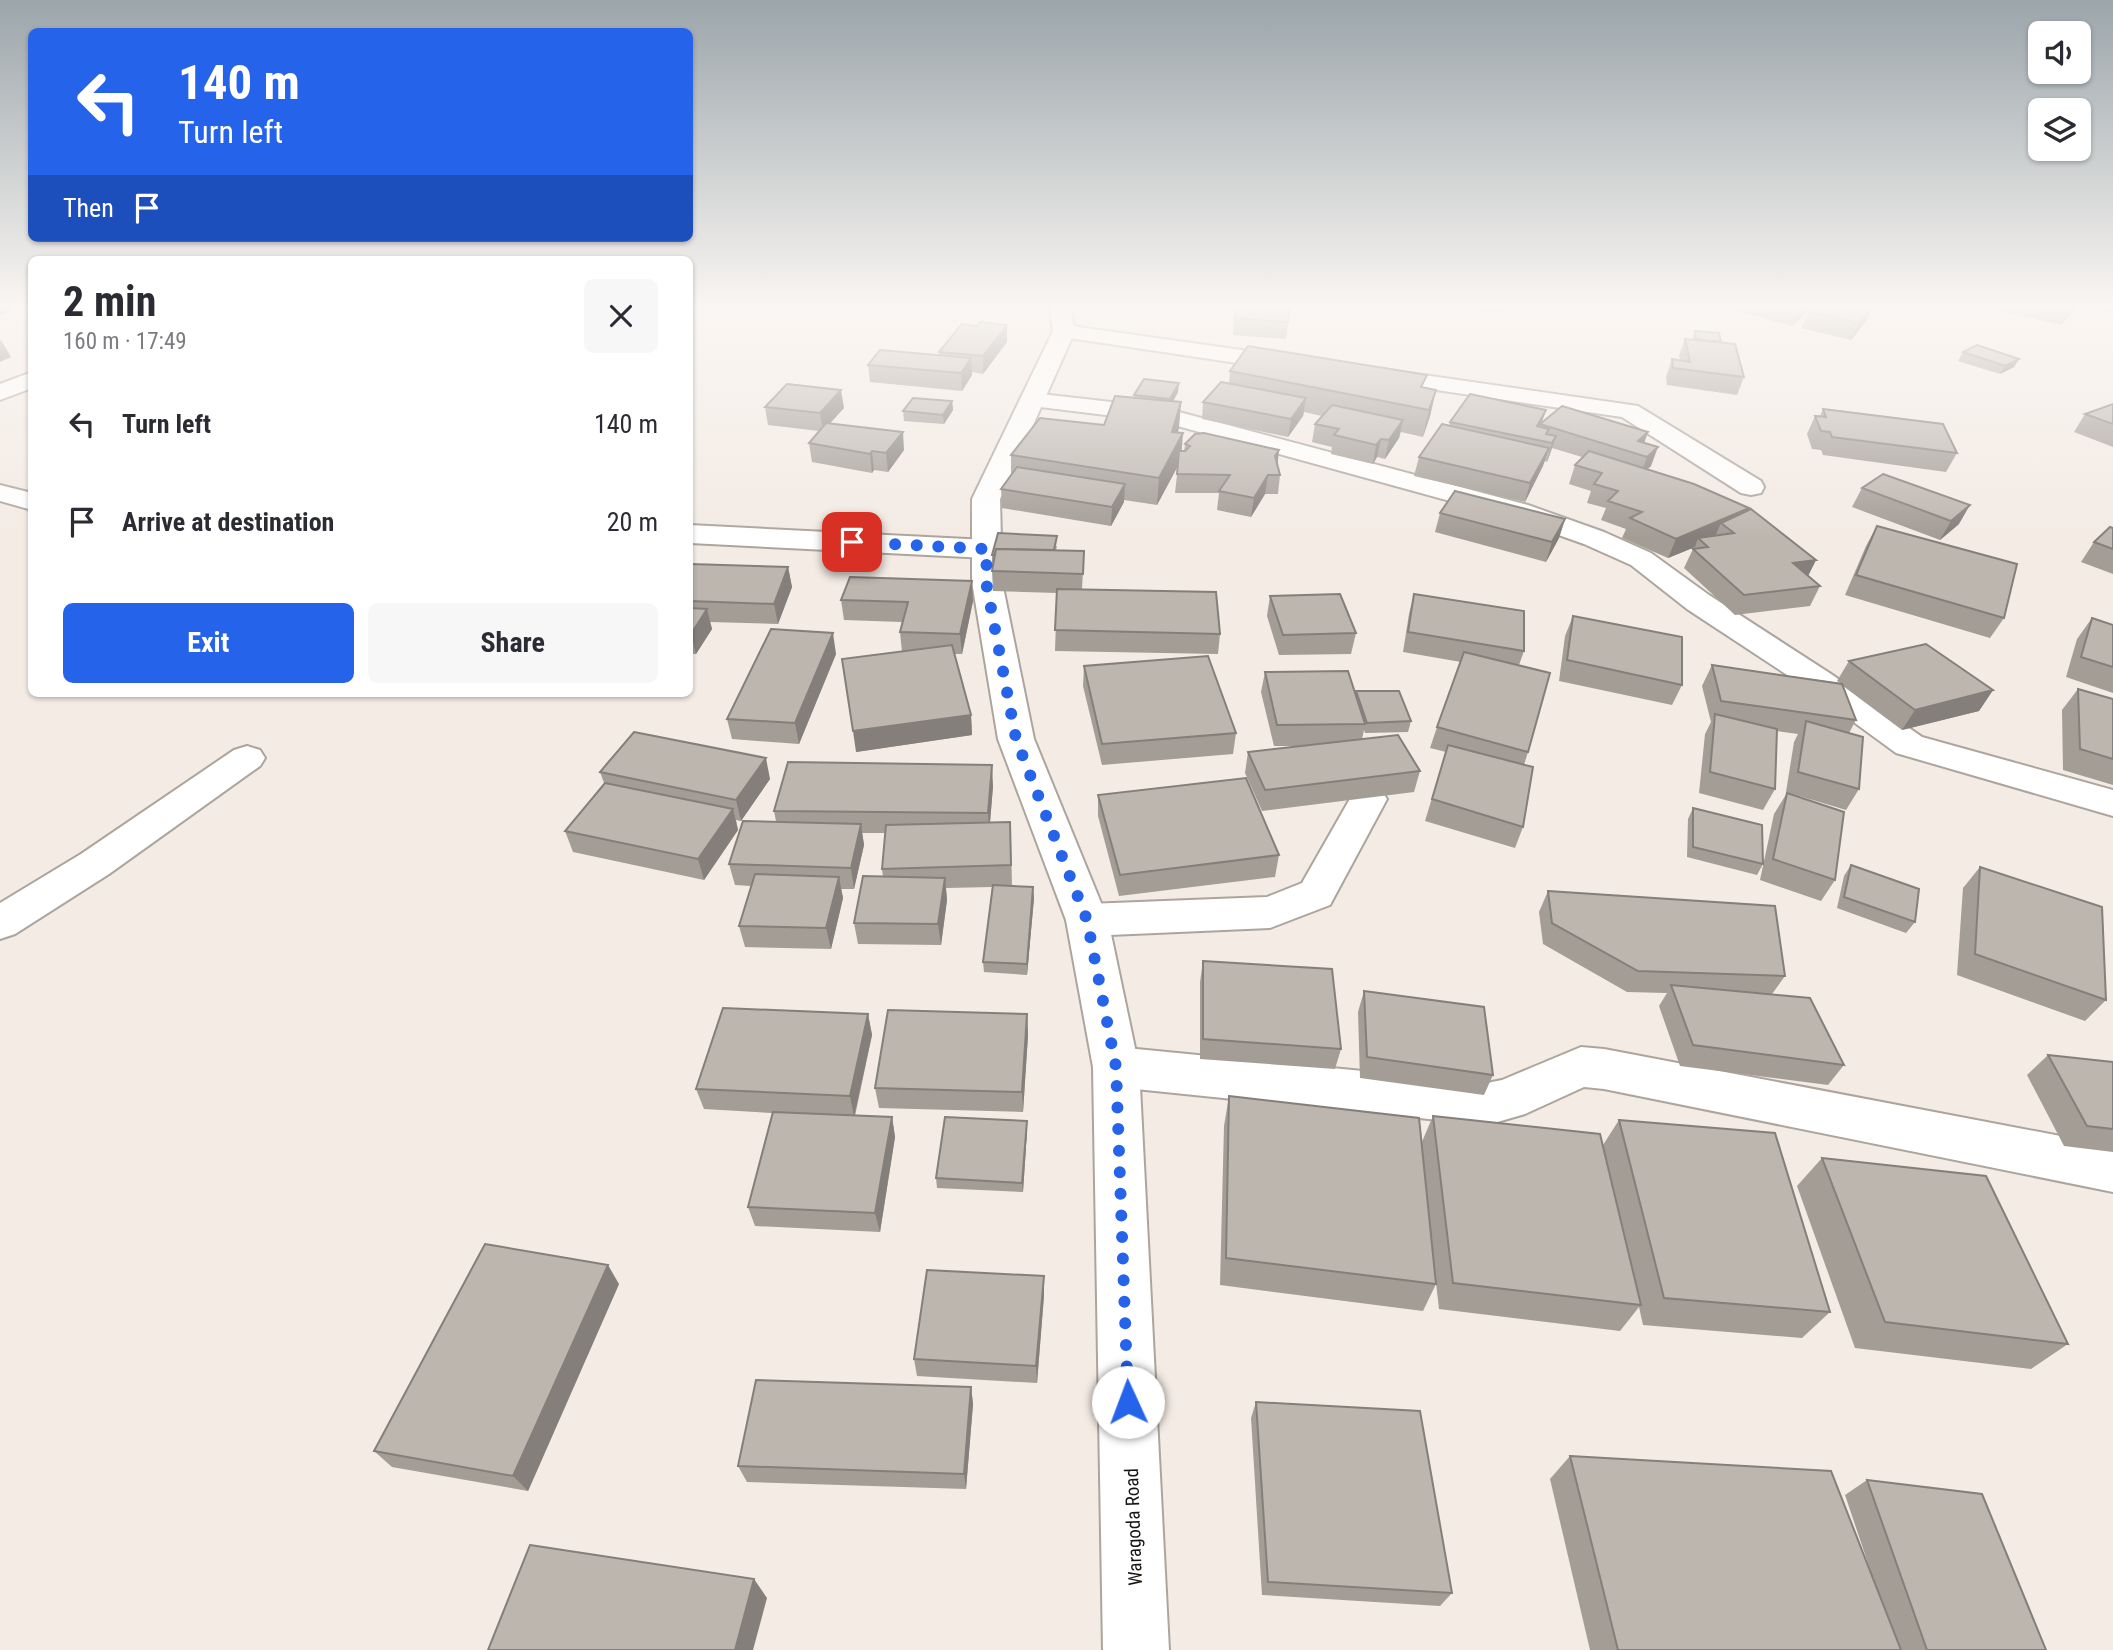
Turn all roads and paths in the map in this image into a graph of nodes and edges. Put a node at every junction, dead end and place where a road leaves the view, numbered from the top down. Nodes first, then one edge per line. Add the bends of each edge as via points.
1 (21, 384) edge
2 (1038, 384) edge
3 (1436, 384) edge
4 (0, 393) edge
5 (1032, 400) junction
6 (1751, 487) dead end
7 (0, 493) edge
8 (28, 501) edge
9 (693, 534) edge
10 (987, 549) junction
11 (247, 758) dead end
12 (1368, 799) edge
13 (2113, 803) edge
14 (1087, 920) junction
15 (0, 923) edge
16 (1116, 1067) junction
17 (2113, 1169) edge
18 (1136, 1650) edge

1 - 4 street
2 - 5 street, Waragoda Road
3 - 6 street via 1629,411
5 - 10 street, Waragoda Road via 986,499
5 - 13 street via 1164,415 1518,511 1594,538 1641,559 1909,745
7 - 8 street
9 - 10 street
10 - 14 street, Waragoda Road via 986,582 1016,739
11 - 15 street via 96,864
12 - 14 street via 1316,894 1270,912
14 - 16 street, Waragoda Road
16 - 17 street via 1487,1104 1581,1067 1604,1069
16 - 18 street, Waragoda Road

